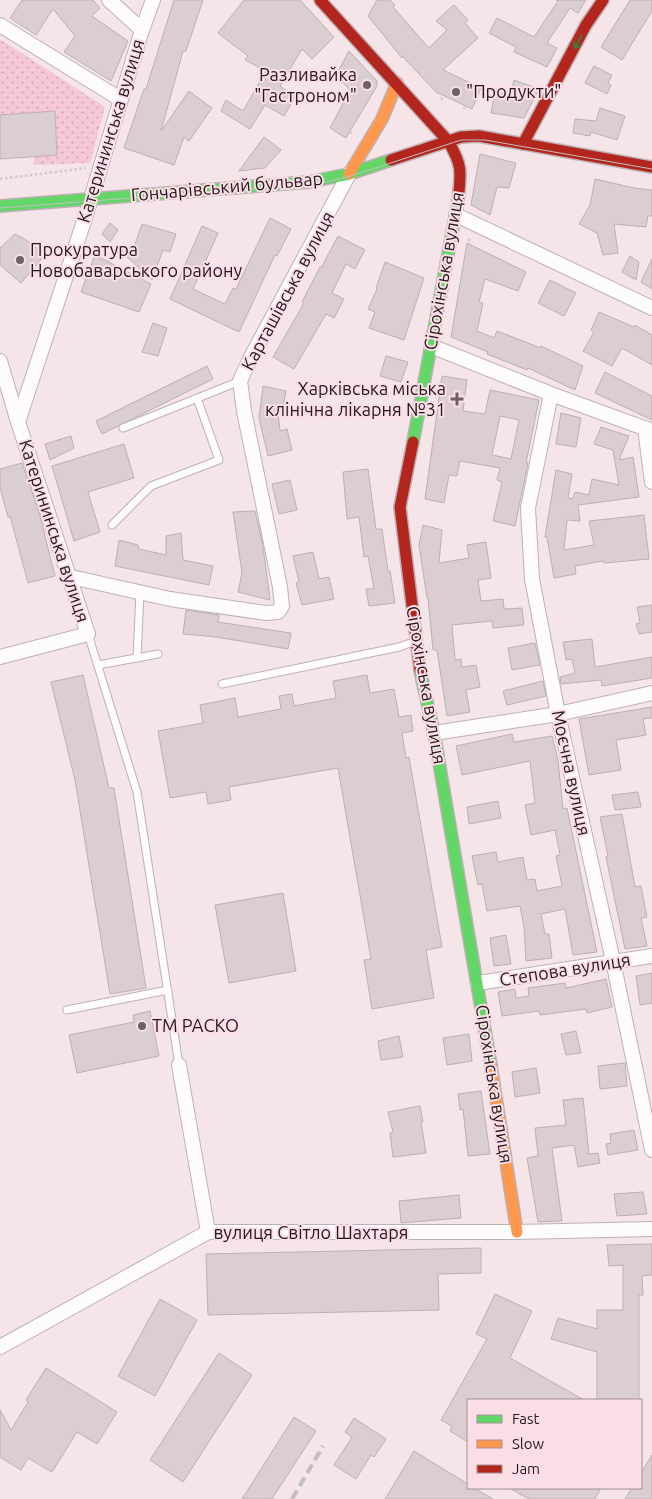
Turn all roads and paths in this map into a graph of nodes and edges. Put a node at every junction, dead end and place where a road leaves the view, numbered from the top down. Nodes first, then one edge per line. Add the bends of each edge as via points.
1 (108, 0) edge
2 (153, 0) edge
3 (320, 0) edge
4 (603, 0) edge
5 (0, 25) edge
6 (142, 30) junction
7 (397, 83) junction
8 (120, 99) junction
9 (448, 141) junction
10 (523, 144) junction
11 (652, 167) edge
12 (86, 168) dead end
13 (349, 174) junction
14 (0, 179) edge
15 (90, 198) junction
16 (0, 206) edge
17 (456, 215) junction
18 (469, 239) dead end
19 (470, 243) dead end
20 (652, 308) edge
21 (431, 346) junction
22 (0, 361) edge
23 (240, 381) junction
24 (551, 394) junction
25 (197, 398) junction
26 (18, 422) junction
27 (122, 428) dead end
28 (649, 430) edge
29 (652, 482) edge
30 (112, 525) dead end
31 (70, 577) junction
32 (140, 592) junction
33 (88, 634) junction
34 (416, 641) junction
35 (158, 654) dead end
36 (0, 657) edge
37 (137, 658) junction
38 (98, 665) junction
39 (222, 684) dead end
40 (652, 694) edge
41 (558, 714) junction
42 (434, 733) junction
43 (652, 956) edge
44 (613, 961) junction
45 (478, 983) junction
46 (168, 990) junction
47 (68, 1010) dead end
48 (179, 1065) joint
49 (652, 1150) edge
50 (652, 1229) edge
51 (208, 1232) junction
52 (517, 1232) junction
53 (0, 1347) edge

1 - 6 street
2 - 6 street, Катерининська вулиця
3 - 7 street, Сірохінська вулиця
4 -> 10 street via 586,25
5 - 8 street
6 - 8 street, Катерининська вулиця
7 - 9 street, Сірохінська вулиця
7 - 13 street via 382,119
8 - 15 street, Катерининська вулиця
9 - 10 street, Гончарівський бульвар via 473,136
9 - 13 street, Гончарівський бульвар
9 - 17 street, Сірохінська вулиця via 461,170
10 - 11 street, Гончарівський бульвар
12 - 14 path
13 - 15 street, Гончарівський бульвар via 309,182
13 - 23 street, Карташівська вулиця
15 - 16 street, Гончарівський бульвар
15 - 26 street, Катерининська вулиця
17 - 20 street
17 - 21 street, Сірохінська вулиця
18 - 19 path
21 - 24 street
21 - 34 street, Сірохінська вулиця via 400,508
22 - 26 street
23 - 25 lane
23 - 32 street, Карташівська вулиця via 282,606 278,612 266,614
24 - 28 street
24 - 41 street, Моєчна вулиця via 528,508 532,579
25 - 27 lane
25 - 30 lane via 219,460 151,486
26 - 31 street, Катерининська вулиця
28 - 29 street
31 - 32 street
31 - 33 street, Катерининська вулиця
32 - 37 lane
33 - 36 street
33 - 38 lane
34 - 39 lane
34 - 42 street, Сірохінська вулиця
35 - 37 lane
37 - 38 lane
38 - 46 lane via 137,792
40 - 41 street
41 - 42 street
41 - 44 street, Моєчна вулиця
42 - 45 street, Сірохінська вулиця
43 - 44 street, Степова вулиця
44 - 45 street, Степова вулиця
44 - 49 street, Моєчна вулиця
45 - 52 street, Сірохінська вулиця
46 - 47 lane
46 - 48 lane
48 - 51 street
50 - 52 street, вулиця Світло Шахтаря
51 - 52 street, вулиця Світло Шахтаря
51 - 53 street, вулиця Світло Шахтаря

